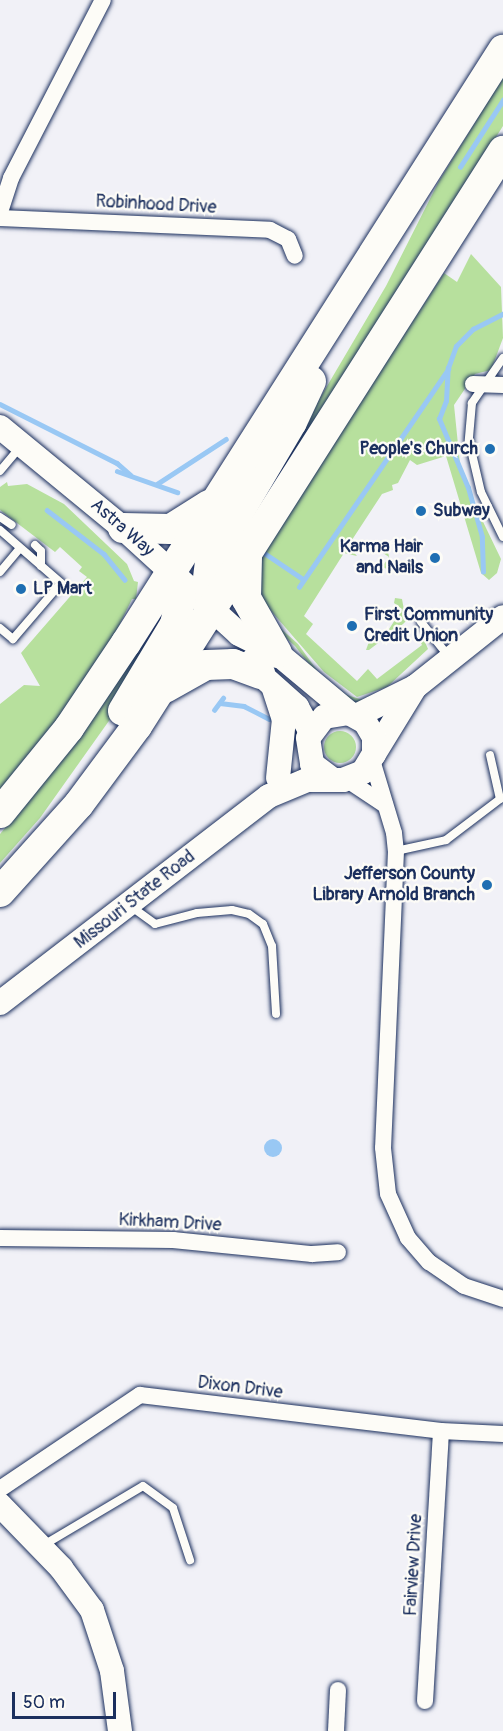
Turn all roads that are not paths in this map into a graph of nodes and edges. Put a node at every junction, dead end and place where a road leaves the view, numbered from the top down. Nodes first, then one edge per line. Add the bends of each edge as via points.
1 (103, 0) edge
2 (503, 50) edge
3 (503, 151) edge
4 (0, 212) edge
5 (0, 218) edge
6 (295, 256) dead end
7 (362, 272) junction
8 (503, 358) edge
9 (478, 384) junction
10 (503, 385) edge
11 (0, 428) edge
12 (23, 445) junction
13 (0, 471) edge
14 (220, 495) junction
15 (0, 517) edge
16 (12, 525) dead end
17 (123, 528) junction
18 (0, 530) edge
19 (503, 537) edge
20 (35, 545) dead end
21 (20, 548) junction
22 (248, 554) junction
23 (41, 566) junction
24 (0, 572) edge
25 (172, 572) junction
26 (213, 609) junction
27 (503, 617) edge
28 (421, 622) dead end
29 (0, 628) edge
30 (450, 659) junction
31 (270, 672) junction
32 (415, 687) junction
33 (160, 691) junction
34 (353, 715) junction
35 (309, 735) junction
36 (490, 755) dead end
37 (373, 757) junction
38 (339, 779) junction
39 (501, 781) edge
40 (273, 787) junction
41 (385, 805) junction
42 (0, 813) edge
43 (46, 843) junction
44 (396, 851) junction
45 (0, 892) edge
46 (129, 905) junction
47 (0, 1003) edge
48 (276, 1014) dead end
49 (0, 1238) edge
50 (338, 1252) dead end
51 (503, 1299) edge
52 (441, 1431) junction
53 (503, 1434) edge
54 (0, 1489) edge
55 (0, 1505) edge
56 (41, 1547) junction
57 (190, 1560) dead end
58 (338, 1690) dead end
59 (425, 1701) dead end
60 (120, 1731) edge
61 (336, 1731) edge

1 - 4 street via 11,178
2 - 7 highway
3 - 22 highway
5 - 6 street, Robinhood Drive via 270,230 288,239
7 - 14 highway
7 - 26 highway via 292,422 210,561 207,585
8 - 9 lane
9 - 10 street
9 - 19 lane via 469,441 481,492
11 - 12 street, Astra Way
12 - 13 lane
12 - 17 street, Astra Way
14 - 17 highway via 190,520 171,529
14 - 25 highway
15 - 16 lane
17 - 25 street, Astra Way
18 - 21 lane
20 - 23 lane via 41,550
21 - 23 lane
21 - 24 lane
22 - 26 highway
22 - 31 highway via 246,598
23 - 29 lane via 61,583 13,639
25 - 26 street, Astra Way
25 - 42 highway via 69,728
25 - 43 highway via 181,597 175,624
26 - 31 street, Astra Way
26 - 33 highway
27 - 30 street
28 - 30 lane
30 - 32 street
31 - 33 highway via 233,664 206,665
31 - 34 street, Astra Way
31 - 35 street, Astra Way via 297,707
31 - 40 street via 284,719
32 - 34 street
32 - 37 street
33 - 43 highway via 107,768
34 - 35 street via 324,717
34 - 37 street via 370,729
35 - 38 street via 312,764
35 - 40 street, Missouri State Road
36 - 39 lane
37 - 38 street via 363,772
37 - 41 street
38 - 40 street, Missouri State Road
38 - 41 street
39 - 44 lane via 500,799 446,840
40 - 46 street, Missouri State Road
41 - 44 street
43 - 45 highway
44 - 51 street via 383,1148 388,1194 408,1238 429,1262 464,1286
46 - 47 street, Missouri State Road
46 - 48 lane via 155,924 232,910 263,924 272,946
49 - 50 street, Kirkham Drive via 173,1240 312,1254
52 - 53 street, Dixon Drive
52 - 54 street, Dixon Drive via 140,1395
52 - 59 street, Fairview Drive
55 - 56 street
56 - 57 lane via 143,1486 173,1508
56 - 60 street via 79,1588 92,1610 112,1671
58 - 61 street

